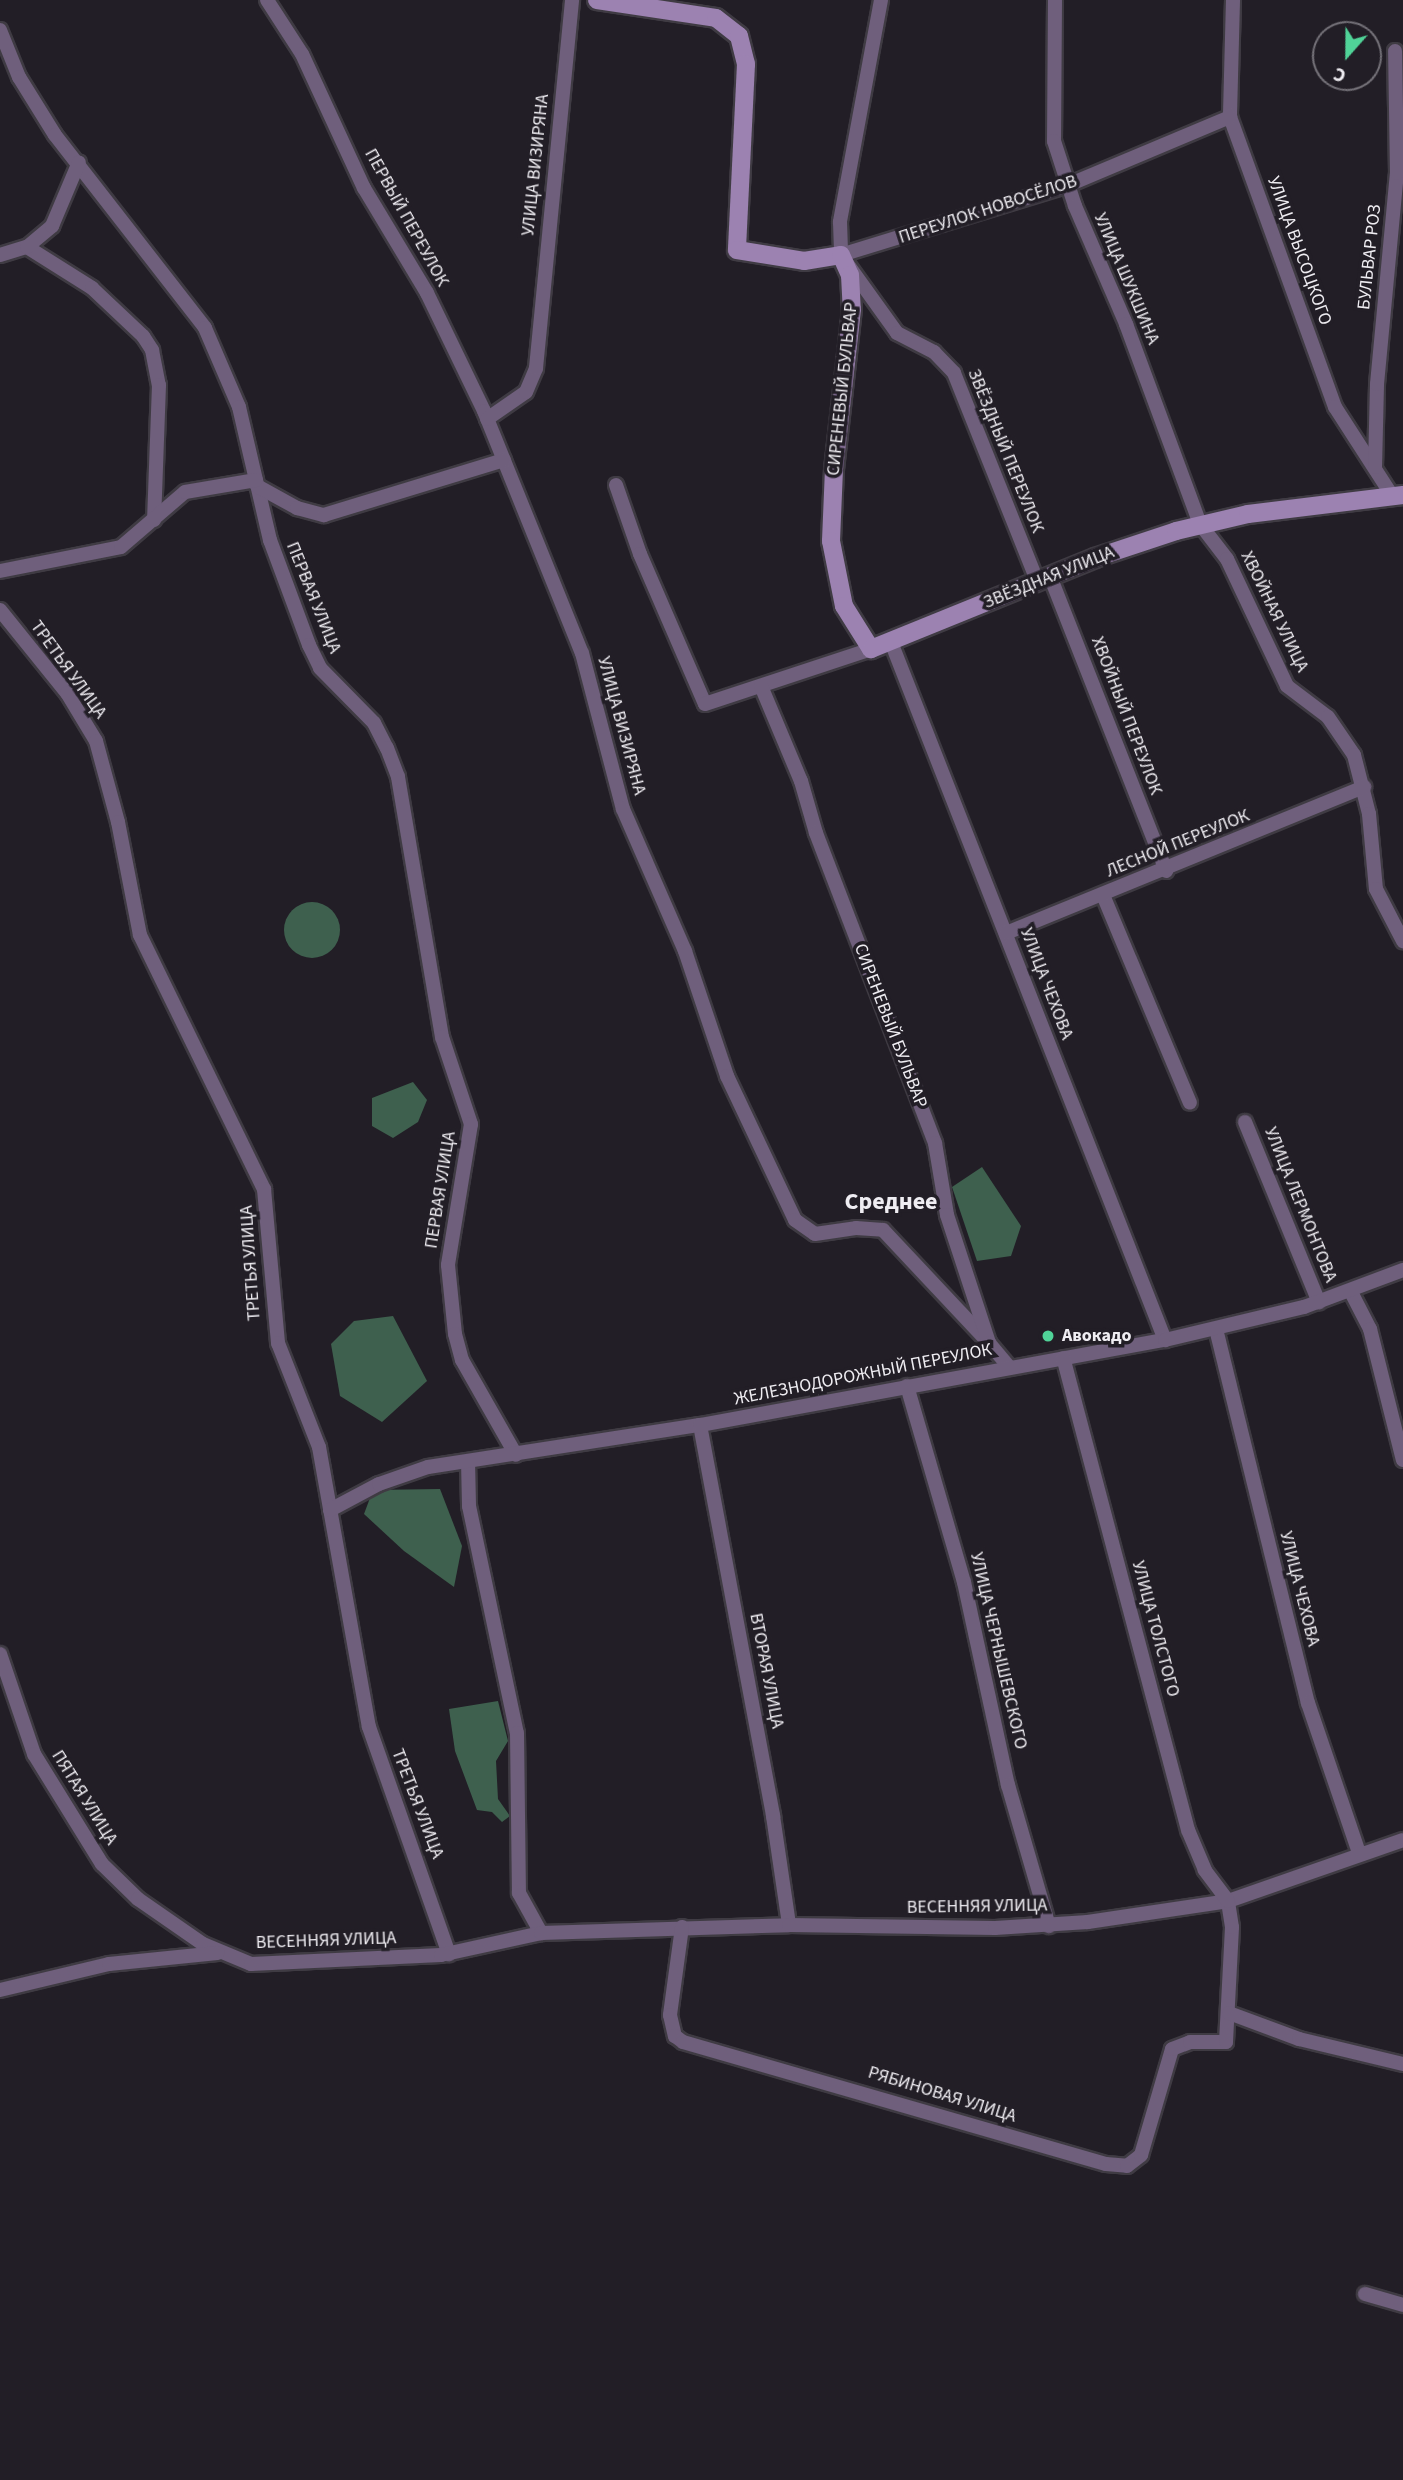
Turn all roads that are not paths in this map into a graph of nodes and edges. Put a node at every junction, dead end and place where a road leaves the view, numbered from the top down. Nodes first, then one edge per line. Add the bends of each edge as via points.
1 (267, 0) edge
2 (572, 0) edge
3 (597, 0) edge
4 (881, 0) edge
5 (1055, 0) edge
6 (1233, 0) edge
7 (0, 30) edge
8 (1395, 51) dead end
9 (1230, 117) junction
10 (79, 162) junction
11 (1068, 185) junction
12 (27, 247) junction
13 (0, 255) edge
14 (841, 255) junction
15 (487, 419) junction
16 (504, 460) junction
17 (1375, 467) junction
18 (257, 483) junction
19 (616, 485) dead end
20 (1398, 496) edge
21 (154, 520) junction
22 (1200, 524) junction
23 (0, 570) edge
24 (1044, 578) junction
25 (0, 610) edge
26 (891, 642) junction
27 (870, 649) junction
28 (761, 686) junction
29 (1364, 787) junction
30 (1166, 871) junction
31 (1103, 895) junction
32 (1006, 933) junction
33 (1403, 941) edge
34 (1190, 1104) dead end
35 (1245, 1122) dead end
36 (1403, 1270) edge
37 (1351, 1292) junction
38 (1319, 1302) junction
39 (1216, 1329) junction
40 (1165, 1340) junction
41 (989, 1343) junction
42 (1063, 1359) junction
43 (1009, 1367) junction
44 (907, 1386) junction
45 (700, 1425) junction
46 (516, 1455) junction
47 (1403, 1460) edge
48 (468, 1461) junction
49 (330, 1510) junction
50 (0, 1654) edge
51 (1403, 1840) edge
52 (1359, 1853) junction
53 (1228, 1901) junction
54 (789, 1925) junction
55 (1049, 1926) junction
56 (682, 1927) junction
57 (541, 1933) junction
58 (217, 1952) junction
59 (449, 1954) junction
60 (0, 1990) edge
61 (1229, 2013) junction
62 (1403, 2064) edge
63 (1365, 2294) dead end
64 (1403, 2305) edge

1 - 15 street, ПЕРВЫЙ ПЕРЕУЛОК via 302,54 364,188 427,293
2 - 15 street, УЛИЦА ВИЗИРЯНА via 536,368 526,392
3 - 14 street, ПЕРЕУЛОК НОВОСЁЛОВ via 716,18 734,30 745,48 737,250 804,261
4 - 14 street, СИРЕНЕВЫЙ БУЛЬВАР via 840,222
5 - 11 street, УЛИЦА ШУКШИНА via 1054,141
6 - 9 street, УЛИЦА ВЫСОЦКОГО
7 - 10 street, ПЕРВАЯ УЛИЦА via 5,50 36,107
8 - 17 street, БУЛЬВАР РОЗ via 1397,173 1377,384
9 - 11 street, ПЕРЕУЛОК НОВОСЁЛОВ
9 - 17 street, УЛИЦА ВЫСОЦКОГО via 1327,387 1347,428
10 - 12 street via 52,226
10 - 18 street, ПЕРВАЯ УЛИЦА via 205,328 239,407
11 - 14 street, ПЕРЕУЛОК НОВОСЁЛОВ
11 - 22 street, УЛИЦА ШУКШИНА via 1126,324
12 - 13 street
12 - 21 street via 92,288 152,350 159,385
14 - 24 street, ЗВЁЗДНЫЙ ПЕРЕУЛОК via 897,333 934,352 954,373
14 - 27 street, СИРЕНЕВЫЙ БУЛЬВАР via 853,290 834,469 833,564 844,606
15 - 16 street, УЛИЦА ВИЗИРЯНА
16 - 18 street via 324,515 297,508
16 - 41 street, УЛИЦА ВИЗИРЯНА via 582,653 623,809 685,951 727,1076 794,1220 815,1234 856,1228 883,1230
17 - 20 street, УЛИЦА ВЫСОЦКОГО
18 - 21 street via 185,492
18 - 46 street, ПЕРВАЯ УЛИЦА via 283,579 320,668 374,723 398,777 442,1037 471,1124 448,1265 455,1334 462,1360
19 - 28 street, ЗВЁЗДНАЯ УЛИЦА via 640,554 705,704
20 - 22 street, ЗВЁЗДНАЯ УЛИЦА
21 - 23 street via 121,547
22 - 24 street, ЗВЁЗДНАЯ УЛИЦА
22 - 29 street, ХВОЙНАЯ УЛИЦА via 1227,559 1287,686 1343,734
24 - 26 street, ЗВЁЗДНАЯ УЛИЦА
24 - 30 street, ХВОЙНЫЙ ПЕРЕУЛОК
25 - 49 street, ТРЕТЬЯ УЛИЦА via 67,693 96,741 116,811 140,935 264,1189 278,1343 312,1425
26 - 27 street, ЗВЁЗДНАЯ УЛИЦА
26 - 32 street, УЛИЦА ЧЕХОВА
27 - 28 street, ЗВЁЗДНАЯ УЛИЦА
28 - 41 street, СИРЕНЕВЫЙ БУЛЬВАР via 801,781 816,833 935,1143 947,1215
29 - 30 street, ЛЕСНОЙ ПЕРЕУЛОК
29 - 33 street, ХВОЙНАЯ УЛИЦА via 1376,889
30 - 31 street, ЛЕСНОЙ ПЕРЕУЛОК
31 - 32 street, ЛЕСНОЙ ПЕРЕУЛОК
31 - 34 street
32 - 40 street, УЛИЦА ЧЕХОВА
35 - 38 street, УЛИЦА ЛЕРМОНТОВА
36 - 37 street, ЖЕЛЕЗНОДОРОЖНЫЙ ПЕРЕУЛОК
37 - 38 street, ЖЕЛЕЗНОДОРОЖНЫЙ ПЕРЕУЛОК
37 - 47 street, УЛИЦА ЛЕРМОНТОВА via 1370,1329
38 - 39 street, ЖЕЛЕЗНОДОРОЖНЫЙ ПЕРЕУЛОК
39 - 40 street, ЖЕЛЕЗНОДОРОЖНЫЙ ПЕРЕУЛОК
39 - 52 street, УЛИЦА ЧЕХОВА via 1308,1703
40 - 42 street, ЖЕЛЕЗНОДОРОЖНЫЙ ПЕРЕУЛОК
41 - 43 street, СИРЕНЕВЫЙ БУЛЬВАР
42 - 43 street, ЖЕЛЕЗНОДОРОЖНЫЙ ПЕРЕУЛОК
42 - 53 street, УЛИЦА ТОЛСТОГО via 1188,1830 1205,1870
43 - 44 street, ЖЕЛЕЗНОДОРОЖНЫЙ ПЕРЕУЛОК
44 - 45 street, ЖЕЛЕЗНОДОРОЖНЫЙ ПЕРЕУЛОК
44 - 55 street, УЛИЦА ЧЕРНЫШЕВСКОГО via 964,1582 1009,1785
45 - 46 street, ЖЕЛЕЗНОДОРОЖНЫЙ ПЕРЕУЛОК
45 - 54 street, ВТОРАЯ УЛИЦА
46 - 48 street, ЖЕЛЕЗНОДОРОЖНЫЙ ПЕРЕУЛОК
48 - 49 street, ЖЕЛЕЗНОДОРОЖНЫЙ ПЕРЕУЛОК via 404,1473
48 - 57 street via 469,1506 517,1733 519,1893
49 - 59 street, ТРЕТЬЯ УЛИЦА via 369,1727
50 - 58 street, ПЯТАЯ УЛИЦА via 34,1754 88,1844 138,1899
51 - 52 street, ВЕСЕННЯЯ УЛИЦА
52 - 53 street, ВЕСЕННЯЯ УЛИЦА
53 - 55 street, ВЕСЕННЯЯ УЛИЦА
53 - 61 street via 1232,1927
54 - 55 street, ВЕСЕННЯЯ УЛИЦА
54 - 56 street, ВЕСЕННЯЯ УЛИЦА
56 - 57 street, ВЕСЕННЯЯ УЛИЦА
56 - 61 street, РЯБИНОВАЯ УЛИЦА via 670,2015 675,2036 683,2042 1106,2164 1127,2166 1141,2155 1172,2049 1190,2042 1226,2042
57 - 59 street, ВЕСЕННЯЯ УЛИЦА
58 - 59 street, ВЕСЕННЯЯ УЛИЦА via 234,1961 272,1966
58 - 60 street, ВЕСЕННЯЯ УЛИЦА via 109,1964
61 - 62 street via 1299,2039
63 - 64 street

